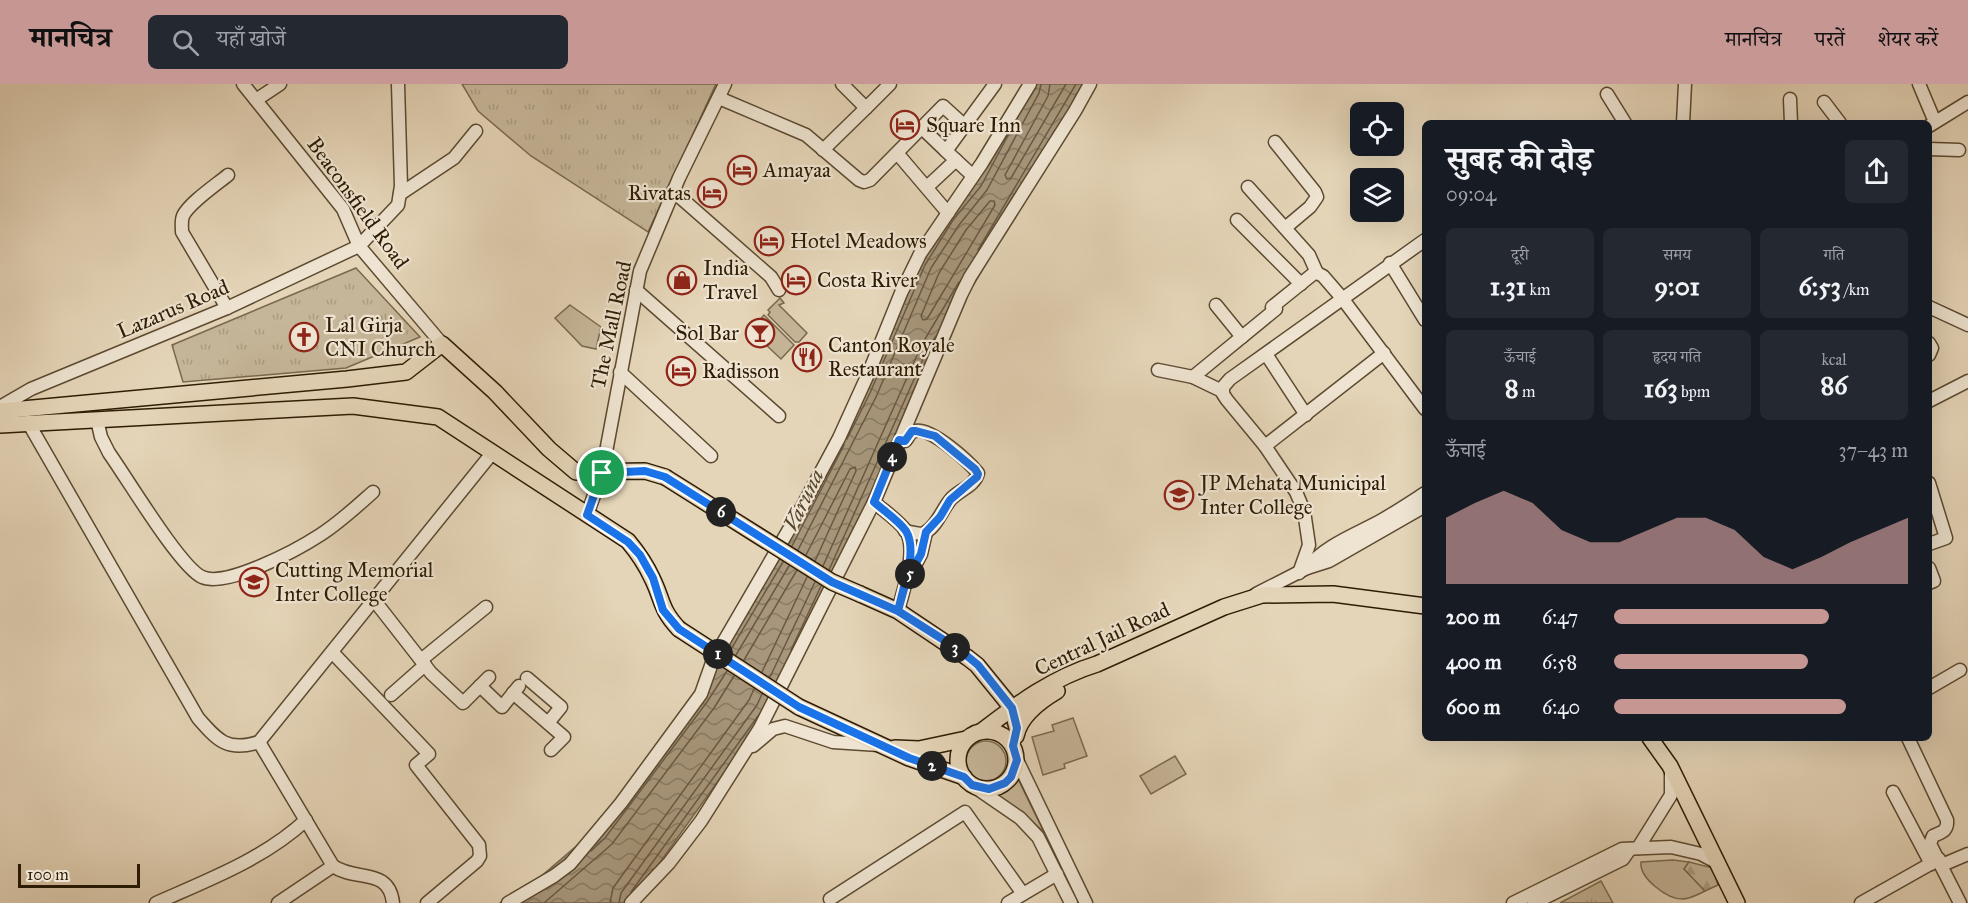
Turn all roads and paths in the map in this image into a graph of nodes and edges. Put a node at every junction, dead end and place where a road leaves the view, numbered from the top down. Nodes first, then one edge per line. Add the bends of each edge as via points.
1 (243, 84) edge
2 (280, 84) edge
3 (398, 84) edge
4 (725, 84) edge
5 (842, 84) edge
6 (890, 84) edge
7 (995, 84) edge
8 (1030, 84) edge
9 (1090, 84) edge
10 (1685, 84) edge
11 (1918, 84) edge
12 (1607, 94) dead end
13 (719, 98) junction
14 (1790, 99) dead end
15 (256, 100) junction
16 (1824, 102) dead end
17 (1968, 102) edge
18 (866, 108) junction
19 (1623, 120) edge
20 (1683, 120) edge
21 (1791, 120) edge
22 (1838, 120) edge
23 (1931, 120) edge
24 (1932, 124) edge
25 (965, 126) junction
26 (922, 128) junction
27 (476, 131) dead end
28 (1275, 142) dead end
29 (1932, 149) edge
30 (823, 150) junction
31 (1959, 150) dead end
32 (897, 153) junction
33 (951, 155) junction
34 (228, 175) dead end
35 (974, 176) junction
36 (927, 186) junction
37 (1248, 187) dead end
38 (673, 191) junction
39 (400, 194) junction
40 (948, 213) junction
41 (1237, 220) dead end
42 (1285, 228) junction
43 (1422, 242) edge
44 (359, 246) junction
45 (1390, 263) junction
46 (1317, 273) junction
47 (1301, 284) junction
48 (636, 290) junction
49 (779, 290) dead end
50 (1342, 298) junction
51 (1216, 305) dead end
52 (227, 308) junction
53 (1932, 308) edge
54 (1422, 315) edge
55 (1968, 325) edge
56 (1242, 336) junction
57 (442, 344) junction
58 (1384, 353) junction
59 (1266, 354) junction
60 (1158, 370) dead end
61 (620, 372) junction
62 (1193, 376) junction
63 (1968, 381) edge
64 (1222, 391) junction
65 (1932, 399) edge
66 (1422, 405) edge
67 (0, 407) edge
68 (0, 411) edge
69 (1306, 415) junction
70 (779, 416) dead end
71 (97, 420) junction
72 (29, 424) junction
73 (0, 425) edge
74 (899, 440) junction
75 (1265, 446) junction
76 (493, 452) junction
77 (711, 456) dead end
78 (602, 473) junction
79 (373, 492) dead end
80 (1932, 493) edge
81 (1422, 495) edge
82 (874, 502) junction
83 (1422, 508) edge
84 (587, 515) junction
85 (905, 531) junction
86 (926, 532) junction
87 (1932, 543) edge
88 (1303, 571) junction
89 (905, 583) junction
90 (1246, 598) junction
91 (374, 600) junction
92 (1422, 606) edge
93 (486, 608) dead end
94 (898, 611) junction
95 (332, 652) junction
96 (423, 663) junction
97 (1096, 664) junction
98 (1959, 670) dead end
99 (489, 676) dead end
100 (520, 685) junction
101 (480, 686) junction
102 (1932, 686) edge
103 (391, 694) dead end
104 (1012, 708) junction
105 (548, 723) junction
106 (1017, 728) junction
107 (982, 731) junction
108 (966, 739) junction
109 (1652, 741) edge
110 (1909, 741) edge
111 (259, 742) junction
112 (883, 747) junction
113 (551, 750) dead end
114 (746, 751) junction
115 (1015, 753) junction
116 (1670, 766) junction
117 (968, 781) junction
118 (1893, 792) dead end
119 (306, 820) junction
120 (1634, 848) junction
121 (1968, 854) edge
122 (1718, 863) junction
123 (1937, 863) junction
124 (333, 866) junction
125 (1057, 874) junction
126 (1023, 894) junction
127 (830, 899) dead end
128 (636, 901) edge
129 (156, 903) edge
130 (278, 903) edge
131 (393, 903) edge
132 (428, 903) edge
133 (508, 903) edge
134 (1008, 903) edge
135 (1071, 903) edge
136 (1086, 903) edge
137 (1513, 903) edge
138 (1534, 903) edge
139 (1737, 903) edge
140 (1861, 903) edge
141 (1960, 903) edge

1 - 15 street, Beaconsfield Road
2 - 15 street
3 - 39 street
4 - 13 street, The Mall Road
5 - 18 street
6 - 18 street
7 - 25 street
8 - 35 street
9 - 74 street via 970,277
10 - 20 street
11 - 23 street
12 - 19 street
13 - 30 street via 806,135
13 - 38 street, The Mall Road
14 - 21 street
15 - 44 street, Beaconsfield Road via 343,209
16 - 22 street
17 - 24 street
18 - 30 street
25 - 26 street via 943,106
25 - 33 street
26 - 32 street
26 - 33 street
27 - 39 street via 454,158
28 - 42 street via 1317,197
29 - 31 street
30 - 32 street via 864,182
32 - 36 street
33 - 35 street
33 - 36 street
34 - 52 street via 194,204 182,222 182,232
35 - 40 street
36 - 40 street
37 - 42 street
38 - 48 street, The Mall Road
38 - 49 street via 771,277
39 - 44 street via 398,205
40 - 133 street via 910,274 839,438 713,660 701,694 621,803 570,864
41 - 47 street
42 - 46 street via 1309,255
43 - 45 street
44 - 52 street, Lazarus Road
44 - 57 street, Beaconsfield Road
45 - 50 street
45 - 54 street
46 - 47 street
46 - 50 street
47 - 56 street
48 - 61 street, The Mall Road
48 - 70 street
50 - 58 street
50 - 59 street
51 - 56 street
52 - 67 street, Lazarus Road via 31,389
53 - 55 street
56 - 62 street
57 - 68 main road via 406,372
57 - 78 main road via 576,472
58 - 66 street
58 - 69 street
59 - 64 street via 1230,379
59 - 69 street
60 - 62 street
61 - 77 street
61 - 78 street, The Mall Road
62 - 64 street
63 - 65 street
64 - 75 street
69 - 75 street
71 - 72 main road
71 - 76 main road via 352,406 438,417
71 - 79 street via 109,453 181,558 201,577 212,580 239,575 290,552 342,519
72 - 73 main road
72 - 111 street via 198,718 228,745 243,747
74 - 82 street
74 - 86 street via 905,441 912,431 932,434 978,474 976,480 950,500
75 - 88 street via 1304,511 1309,545
76 - 84 main road
76 - 91 street
78 - 84 street, The Mall Road
78 - 94 main road, bridge via 645,471 665,477 832,582
80 - 87 street via 1946,538
81 - 88 street via 1315,558
82 - 85 street
82 - 114 street
83 - 88 street, Central Jail Road via 1329,561
84 - 112 main road, bridge via 628,542 640,555 653,578 663,610 679,629 799,707
85 - 86 street
85 - 89 street via 911,547
86 - 89 street via 921,554
88 - 90 street, Central Jail Road
89 - 94 street
90 - 92 main road, Central Jail Road via 1277,593 1333,594
90 - 97 main road, Central Jail Road
91 - 95 street
91 - 96 street
93 - 96 street
94 - 104 main road via 978,665
95 - 111 street
95 - 132 street via 429,754 416,765 479,845 477,861
96 - 101 street via 463,703
96 - 103 street
97 - 104 main road, Central Jail Road via 1079,669
97 - 106 main road via 1085,675 1046,697
98 - 102 street
99 - 101 street
100 - 101 street via 502,706
100 - 105 street
100 - 105 street via 561,707
104 - 106 main road
104 - 107 main road, Central Jail Road
105 - 113 street via 564,737
106 - 115 main road
107 - 108 main road
107 - 115 main road via 1008,738
108 - 112 main road via 919,749
108 - 117 main road via 958,755 959,767
109 - 116 main road
110 - 123 street via 1947,820 1944,831 1931,839
111 - 119 street
112 - 114 street via 833,742 785,726 773,729
112 - 117 main road
114 - 128 street via 701,821
115 - 117 main road via 1015,769 1005,783 989,789
115 - 136 street
116 - 120 street via 1671,795
116 - 122 main road
117 - 125 street via 1030,827
118 - 123 street
119 - 124 street
119 - 129 street via 266,851
120 - 122 street via 1671,847 1701,854
120 - 137 street via 1618,849
120 - 138 street via 1623,859
121 - 123 street
122 - 139 main road
123 - 140 street
123 - 141 street
124 - 130 street
124 - 131 street via 347,874 381,879 391,891
125 - 126 street
125 - 135 street
126 - 127 street via 964,812
126 - 134 street

